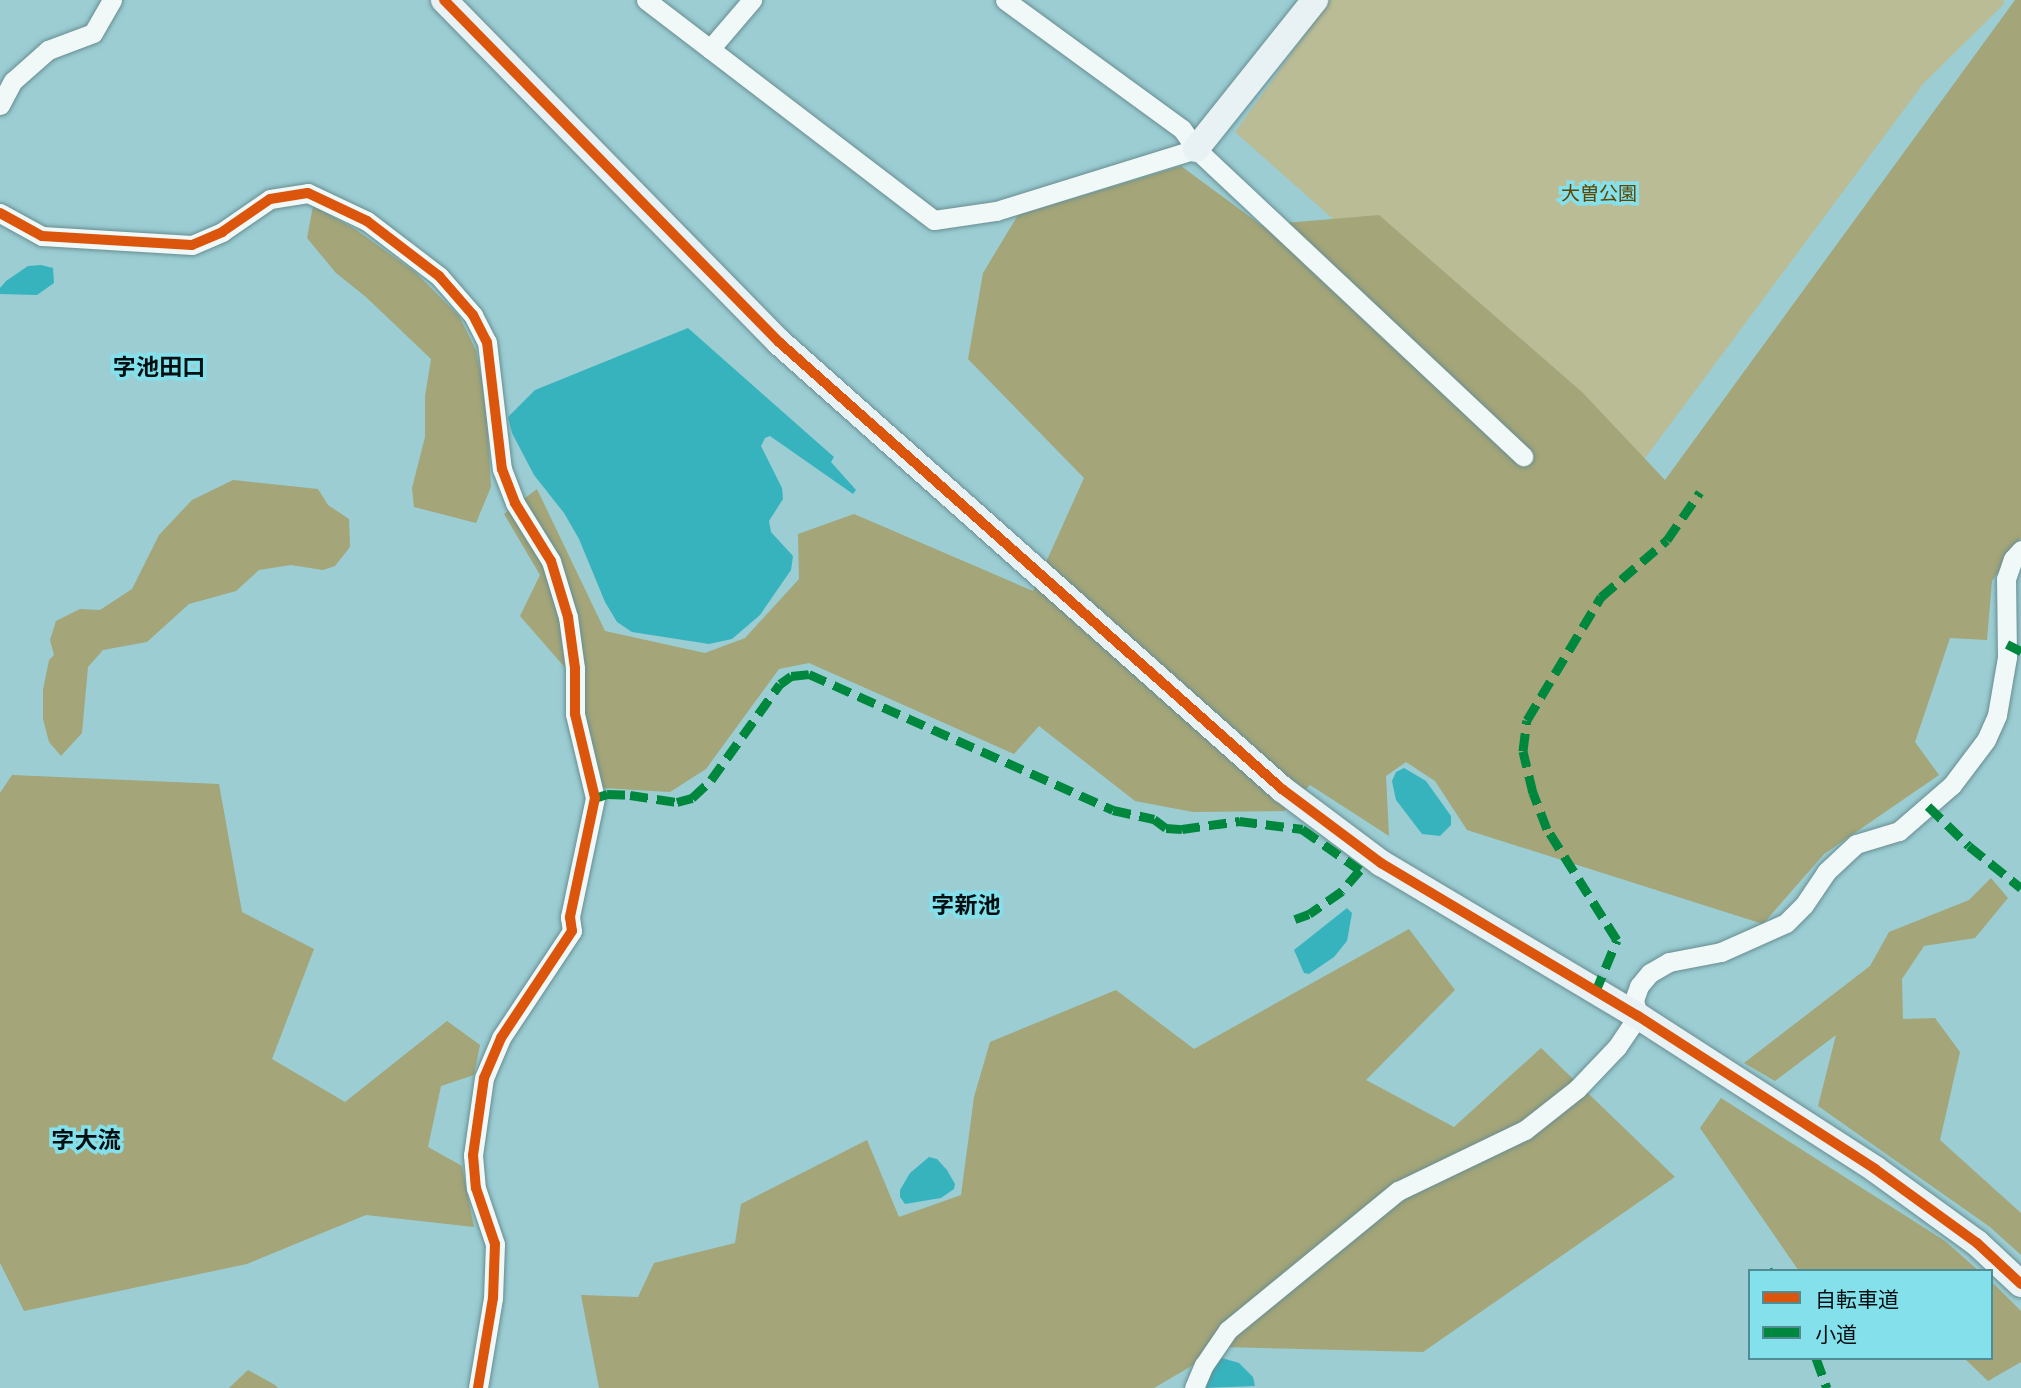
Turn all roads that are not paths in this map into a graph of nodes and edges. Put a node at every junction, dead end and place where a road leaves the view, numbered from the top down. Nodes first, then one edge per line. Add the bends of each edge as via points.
1 (112, 0) edge
2 (444, 0) edge
3 (646, 0) edge
4 (752, 0) edge
5 (1005, 0) edge
6 (1315, 0) edge
7 (710, 49) junction
8 (0, 106) edge
9 (1196, 149) junction
10 (0, 213) edge
11 (1523, 456) dead end
12 (2021, 551) edge
13 (1638, 1016) junction
14 (2021, 1284) edge
15 (478, 1388) edge
16 (1194, 1388) edge

1 - 8 street via 93,33 48,50 13,81
2 - 13 street via 779,342 1282,789 1381,863
3 - 7 street
4 - 7 street
5 - 9 street via 1182,129
6 - 9 street
7 - 9 street via 934,220 996,211
9 - 11 street
10 - 15 street via 42,236 192,245 222,232 270,199 307,193 368,222 404,246 439,276 487,342 502,469 515,503 551,561 563,596 573,639 579,739 595,798 570,916 572,930 501,1038 484,1078 473,1155 476,1188 495,1244 494,1298
12 - 13 street via 2006,579 2007,657 1997,715 1986,740 1958,778 1899,831 1856,844 1826,872 1786,923 1721,952 1669,962 1650,973 1634,1000
13 - 14 street via 1875,1169 1977,1243
13 - 16 street via 1577,1089 1525,1130 1398,1191 1246,1314 1218,1342

